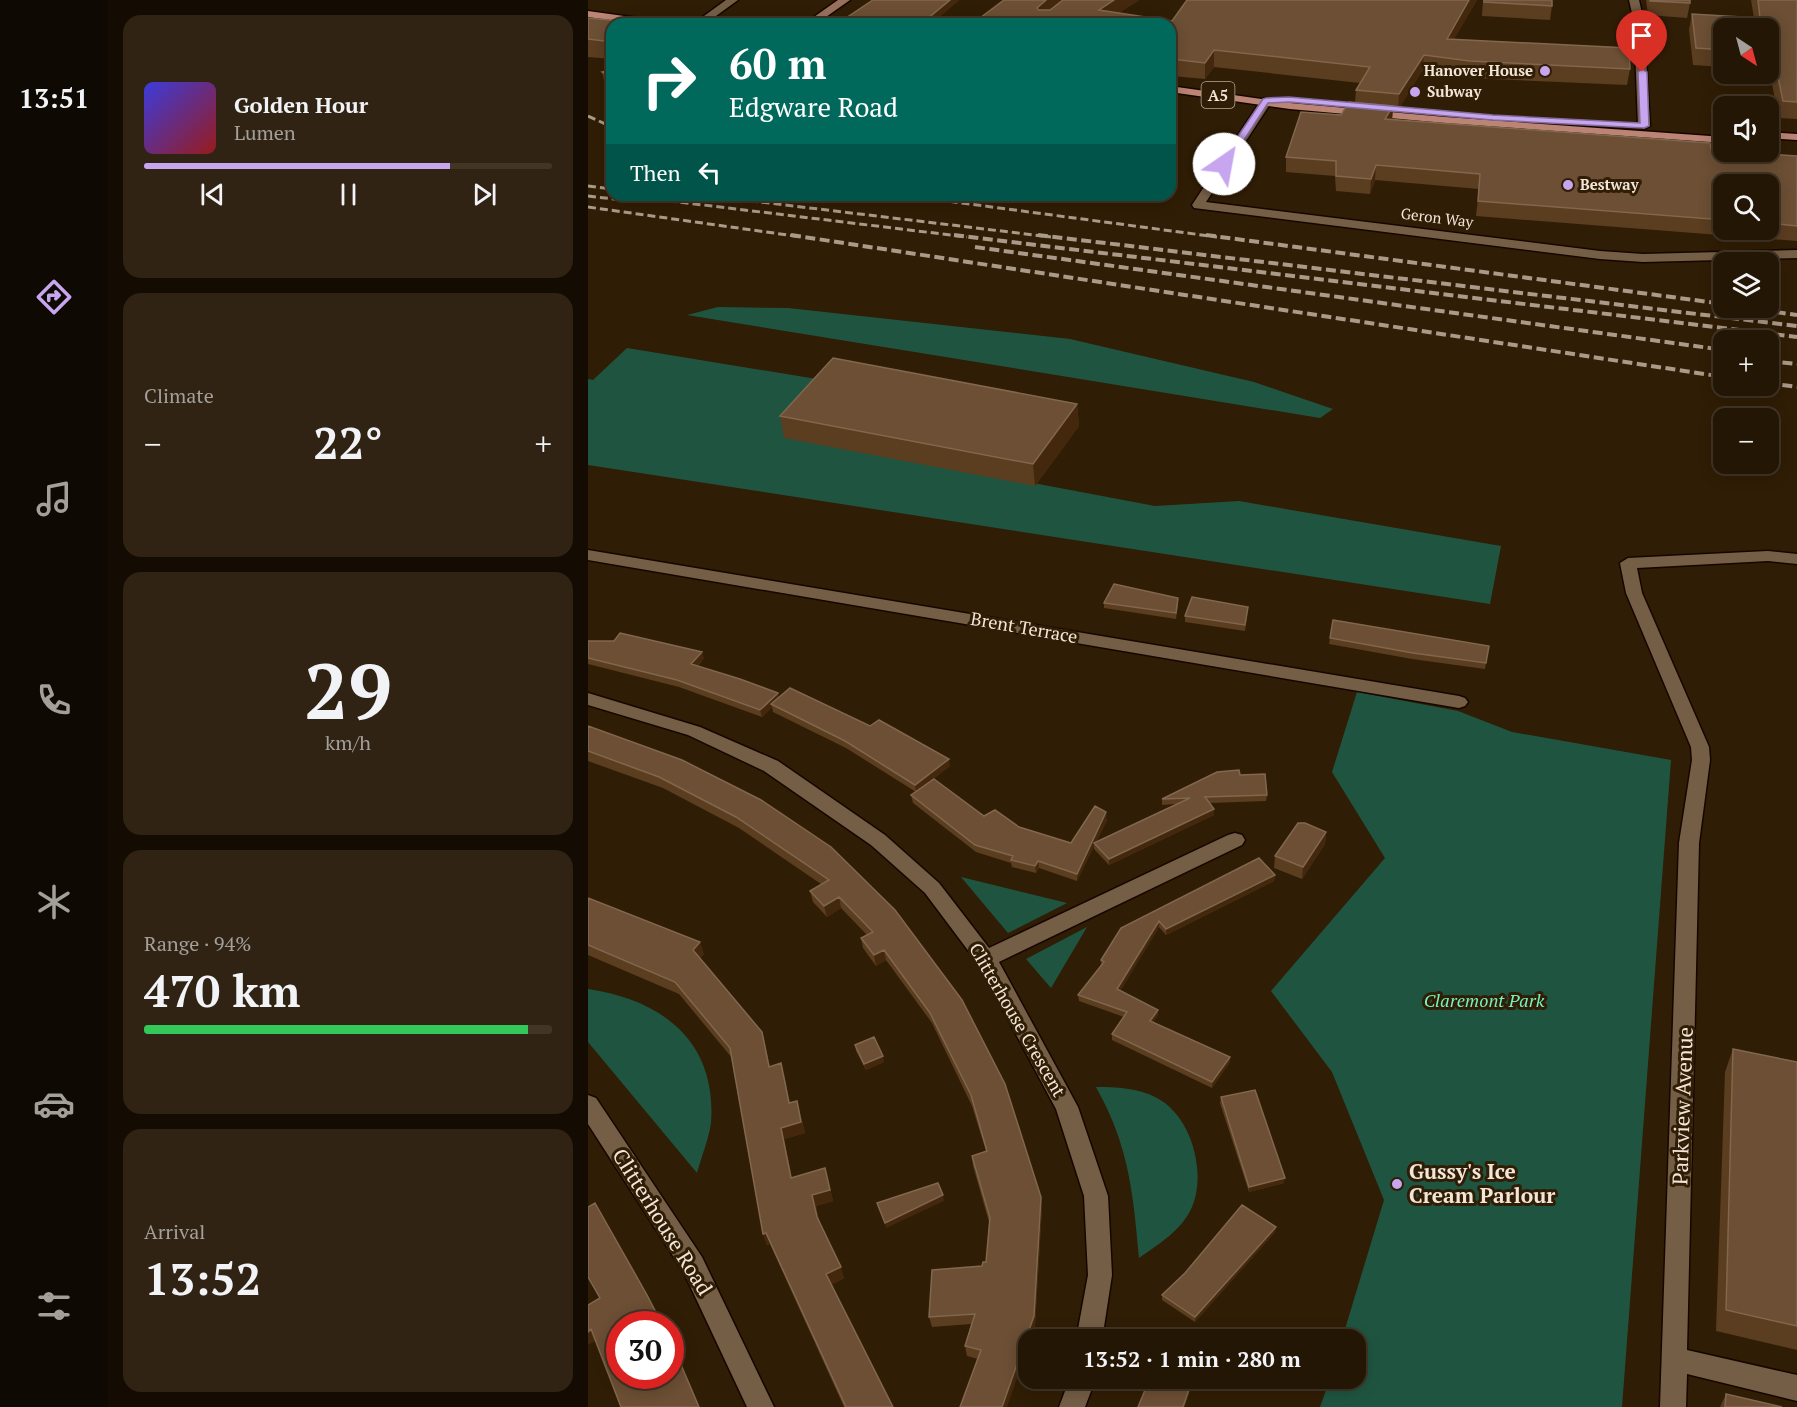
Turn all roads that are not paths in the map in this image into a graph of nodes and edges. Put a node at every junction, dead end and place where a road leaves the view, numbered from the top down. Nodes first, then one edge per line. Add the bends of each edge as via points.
1 (733, 0) edge
2 (845, 0) edge
3 (1634, 0) edge
4 (588, 14) edge
5 (617, 18) edge
6 (707, 18) edge
7 (818, 18) edge
8 (1176, 90) edge
9 (1266, 101) junction
10 (1644, 126) junction
11 (1713, 129) edge
12 (1779, 134) edge
13 (1797, 135) edge
14 (1713, 139) edge
15 (1779, 145) edge
16 (1797, 146) edge
17 (1797, 254) edge
18 (588, 555) edge
19 (1797, 559) edge
20 (588, 699) edge
21 (1459, 702) dead end
22 (1235, 840) dead end
23 (986, 959) junction
24 (588, 1105) edge
25 (1091, 1329) edge
26 (1674, 1359) junction
27 (1797, 1388) edge
28 (1079, 1389) edge
29 (761, 1407) edge
30 (1072, 1407) edge
31 (1673, 1407) edge

1 - 6 street
2 - 7 street
3 - 10 street via 1639,22
4 - 5 main road
8 - 9 main road, A5
9 - 10 main road, A5
9 - 14 main road, A5 via 1444,120
9 - 17 street, Geron Way via 1198,205 1599,255 1643,258
10 - 11 main road, A5
12 - 13 main road
15 - 16 main road
18 - 21 street, Brent Terrace
19 - 26 street, Parkview Avenue via 1768,556 1628,563 1634,593 1700,747 1701,760 1689,843
20 - 23 street, Clitterhouse Crescent via 693,731 771,766 878,840 932,888
22 - 23 street
23 - 25 street, Clitterhouse Crescent via 1067,1107 1096,1196 1100,1275
24 - 29 street, Clitterhouse Road via 693,1265
26 - 27 street
26 - 31 street, Parkview Avenue
28 - 30 street

